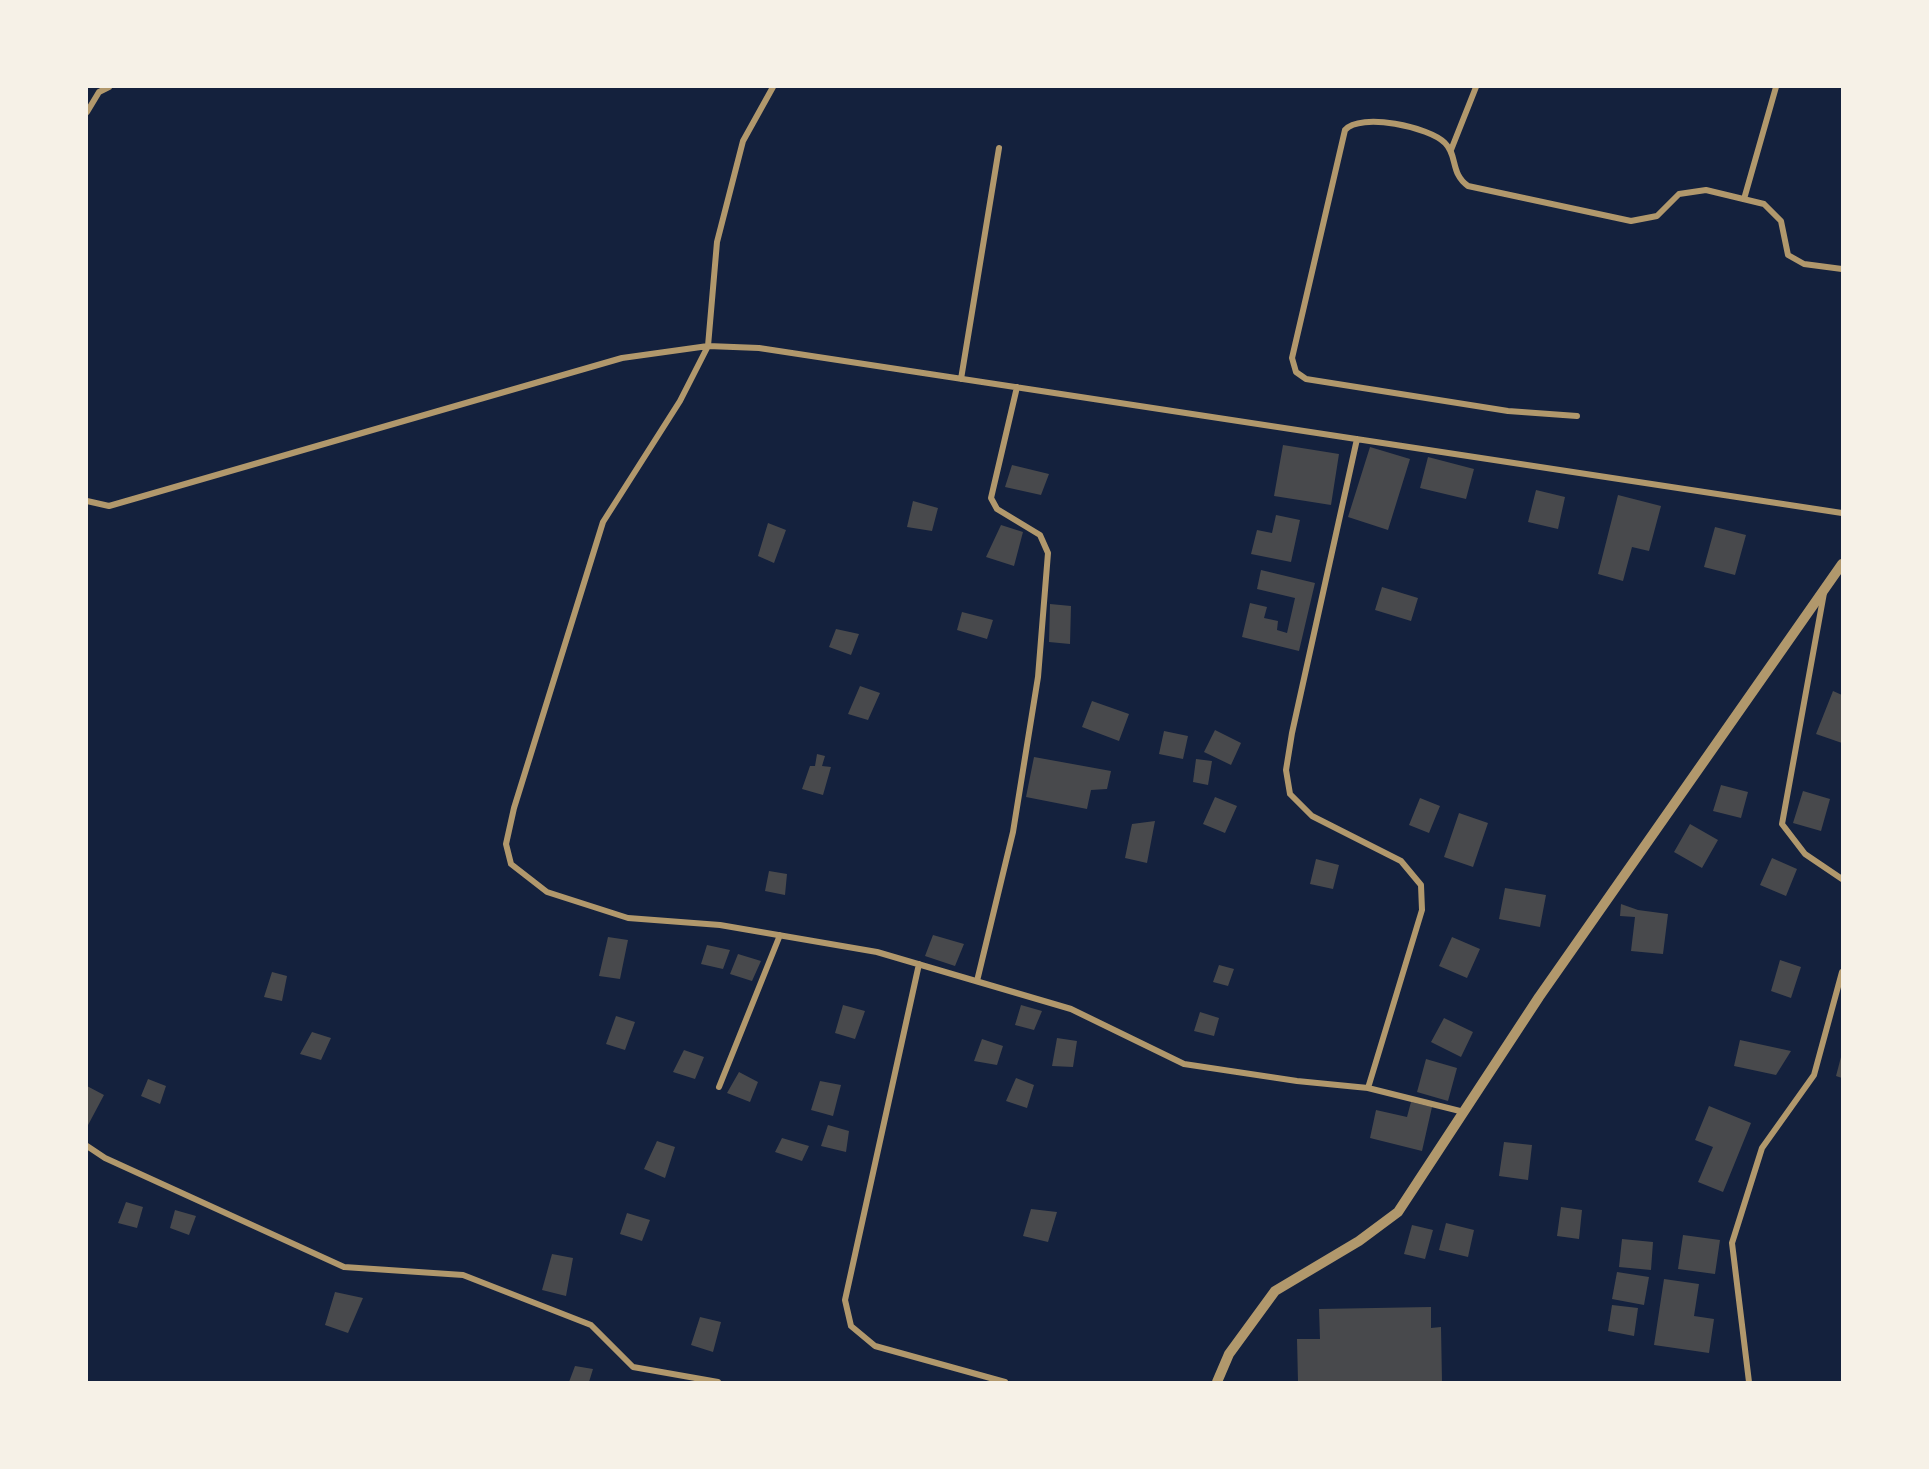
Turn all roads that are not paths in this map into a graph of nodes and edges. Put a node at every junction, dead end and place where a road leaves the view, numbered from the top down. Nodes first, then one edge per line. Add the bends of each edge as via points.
1 (109, 87) edge
2 (773, 87) edge
3 (1476, 87) edge
4 (1776, 87) edge
5 (87, 112) edge
6 (999, 148) dead end
7 (1451, 150) junction
8 (1744, 199) junction
9 (1842, 269) edge
10 (708, 346) junction
11 (961, 379) junction
12 (1017, 387) junction
13 (1577, 416) dead end
14 (1357, 439) junction
15 (87, 501) edge
16 (1842, 513) edge
17 (1842, 564) edge
18 (1825, 587) junction
19 (1842, 879) edge
20 (780, 935) junction
21 (919, 964) junction
22 (1842, 972) edge
23 (976, 981) junction
24 (719, 1087) dead end
25 (1368, 1088) junction
26 (1464, 1112) junction
27 (87, 1146) edge
28 (718, 1382) edge
29 (1005, 1382) edge
30 (1217, 1382) edge
31 (1749, 1382) edge

1 - 5 street via 99,92
2 - 10 street via 743,141 717,242
3 - 7 street
4 - 8 street
6 - 11 street
7 - 8 street via 1458,179 1468,186 1631,221 1657,216 1679,194 1706,190
7 - 13 street via 1416,126 1362,122 1345,130 1293,358 1296,372 1306,379 1366,390 1508,411
8 - 9 street via 1764,204 1780,221 1788,255 1804,264
10 - 11 street via 759,348
10 - 15 street via 622,358 109,506
10 - 20 street via 680,401 603,522 506,844 511,864 547,892 628,918 720,925
11 - 12 street
12 - 14 street
12 - 23 street via 991,498 997,509 1040,535 1048,553 1038,677 1013,832
14 - 16 street
14 - 25 street via 1286,770 1290,794 1312,816 1401,861 1421,885 1422,910
17 - 18 street
18 - 19 street via 1782,824 1805,854
18 - 26 street via 1539,997
20 - 21 street via 877,952
20 - 24 street
21 - 23 street
21 - 29 street via 844,1300 851,1326 875,1346
22 - 31 street via 1814,1075 1762,1148 1732,1244
23 - 25 street via 1071,1009 1184,1064
25 - 26 street
26 - 30 street via 1398,1212 1359,1241 1275,1291 1229,1354
27 - 28 street via 105,1158 344,1267 463,1275 591,1325 633,1367

